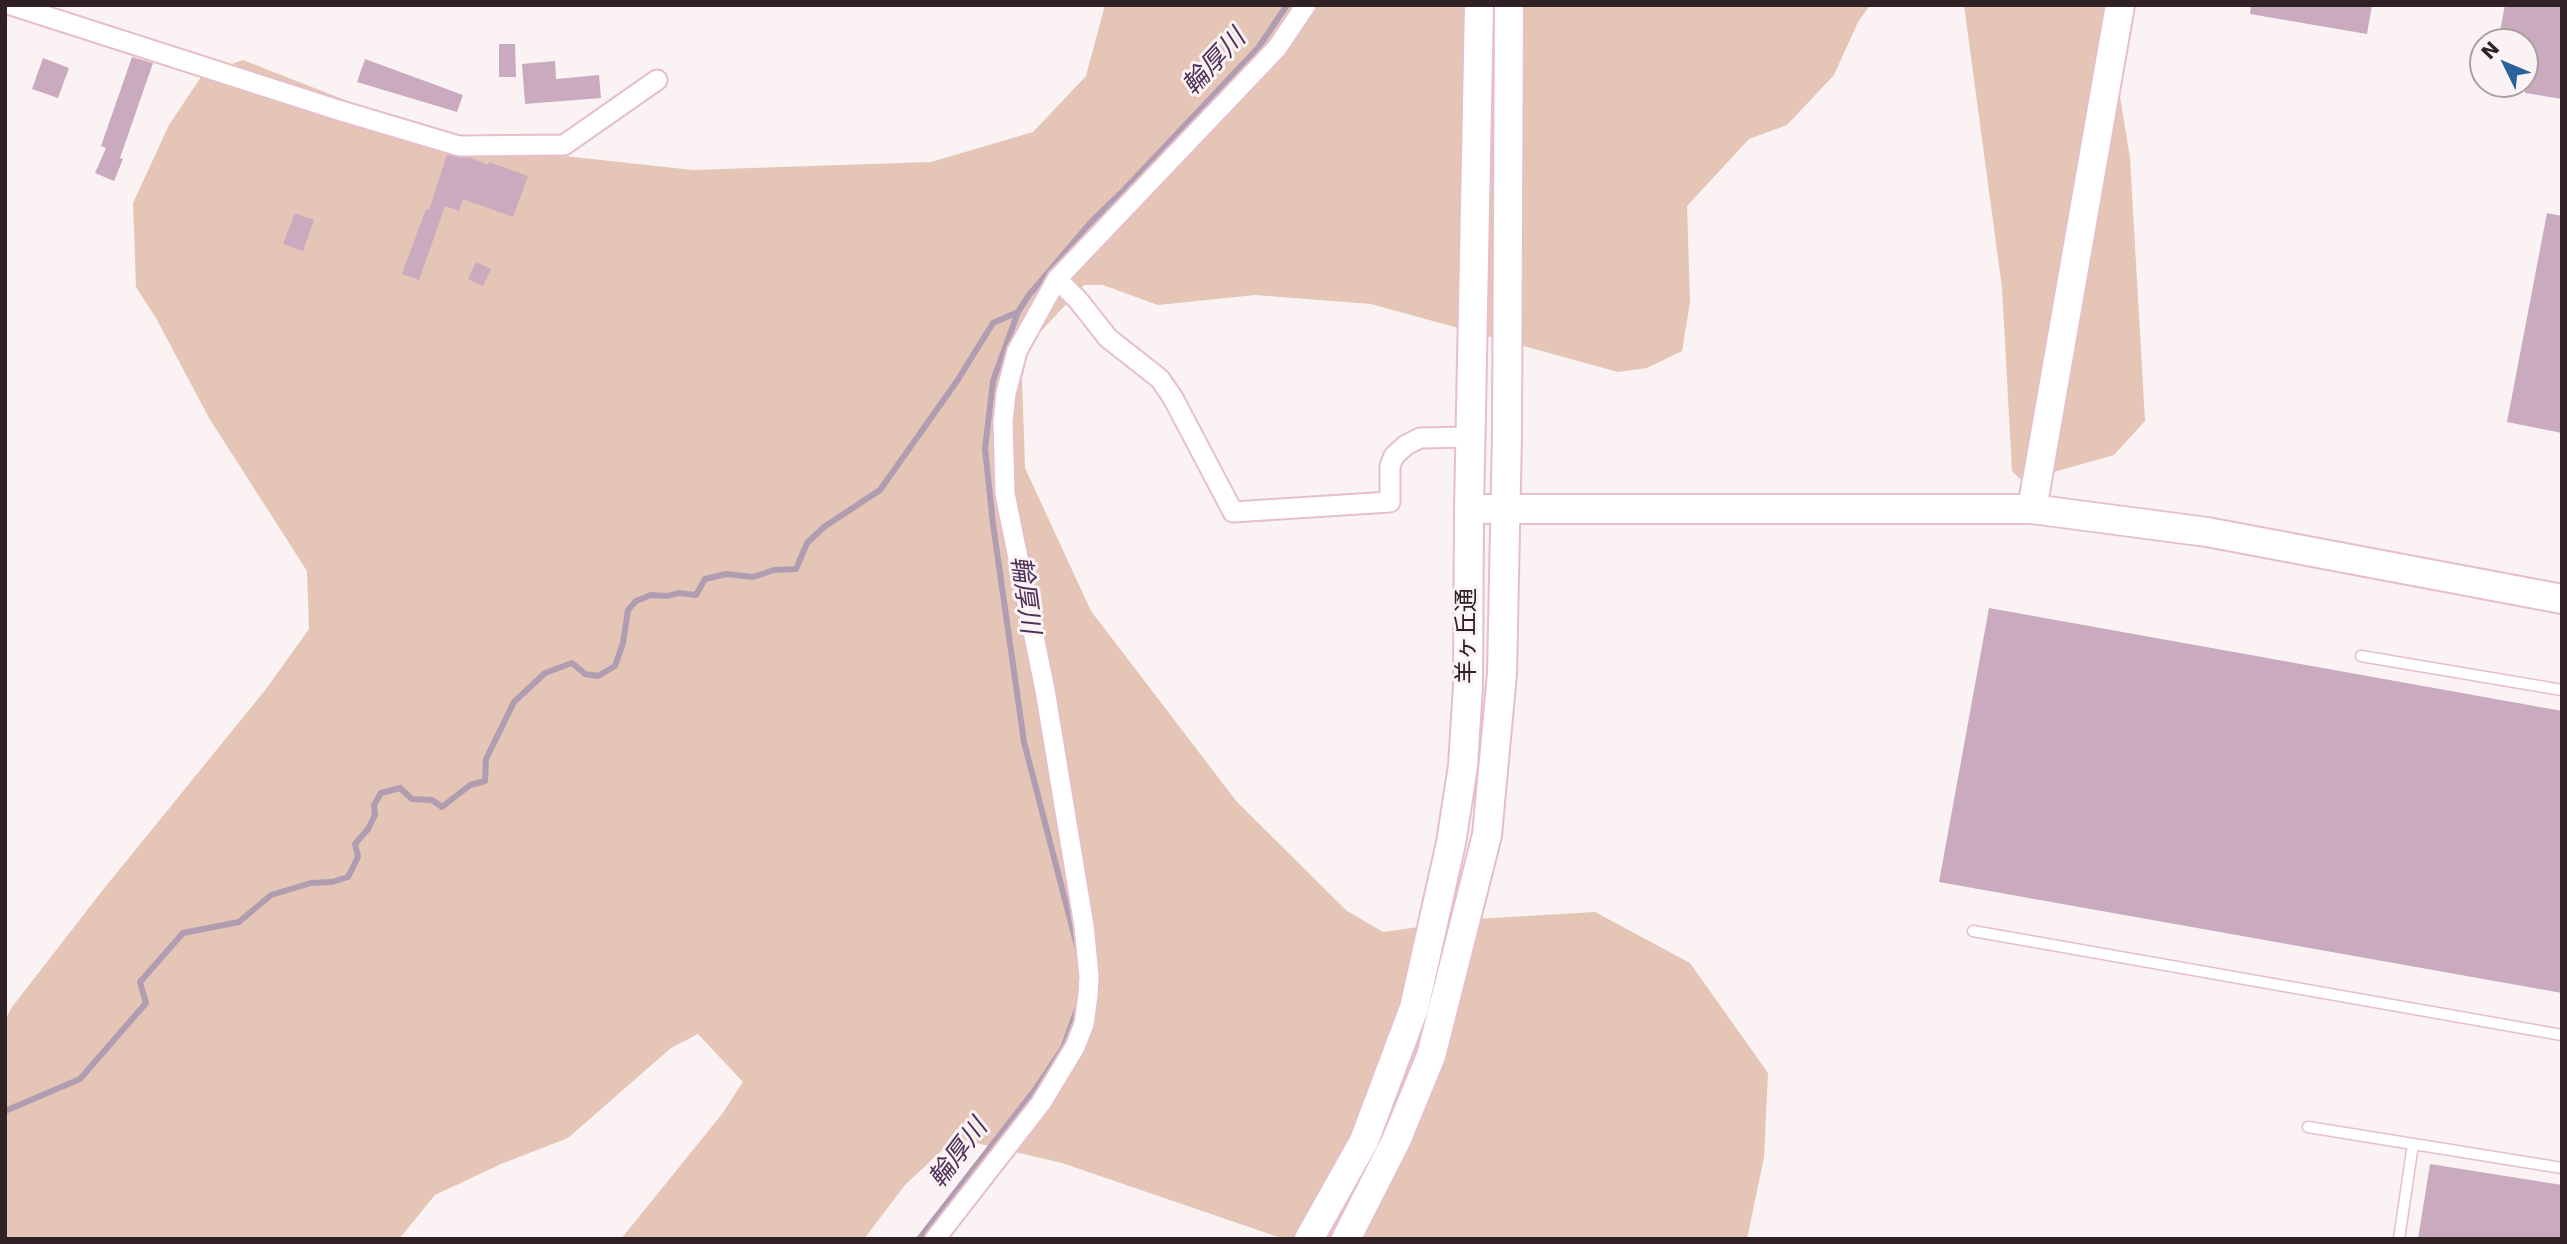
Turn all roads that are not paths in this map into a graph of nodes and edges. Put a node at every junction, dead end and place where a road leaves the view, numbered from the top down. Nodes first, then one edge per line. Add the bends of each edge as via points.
1 (11, 5) edge
2 (1306, 5) edge
3 (1479, 5) edge
4 (1510, 5) edge
5 (2120, 5) edge
6 (657, 79) dead end
7 (1057, 279) junction
8 (1470, 437) junction
9 (1506, 509) junction
10 (2032, 509) junction
11 (1469, 510) junction
12 (2562, 599) edge
13 (2361, 656) dead end
14 (2562, 690) edge
15 (1973, 931) dead end
16 (2562, 1035) edge
17 (2308, 1127) dead end
18 (2413, 1144) junction
19 (2562, 1168) edge
20 (935, 1239) edge
21 (1309, 1239) edge
22 (1346, 1239) edge
23 (2399, 1239) edge

1 - 6 street via 458,146 564,145
2 - 7 street via 1277,48
3 - 8 main road, 羊ヶ丘通
4 - 9 main road, 羊ヶ丘通
5 - 10 main road
7 - 8 street via 1108,338 1160,379 1233,512 1390,502 1390,466 1406,445 1419,438
7 - 20 street via 1017,351 1006,393 1005,494 1045,690 1084,926 1088,995 1075,1047 1041,1103
8 - 11 main road, 羊ヶ丘通
9 - 10 main road
9 - 11 main road
9 - 22 main road, 羊ヶ丘通 via 1502,674 1487,835 1431,1056 1396,1141
10 - 12 main road via 2207,532
11 - 21 main road, 羊ヶ丘通 via 1468,686 1463,766 1451,842 1414,1008 1364,1140
13 - 14 lane
15 - 16 lane
17 - 18 lane
18 - 19 lane
18 - 23 lane

